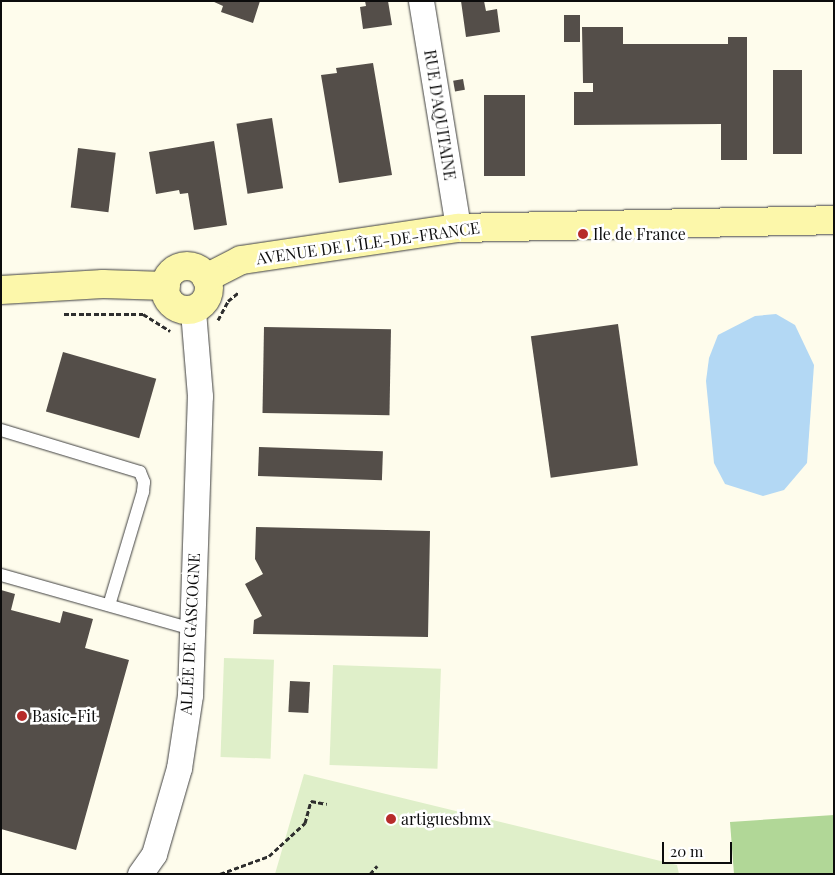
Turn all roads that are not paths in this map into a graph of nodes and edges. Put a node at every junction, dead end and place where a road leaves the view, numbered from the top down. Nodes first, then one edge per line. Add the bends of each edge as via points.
1 (421, 1) edge
2 (834, 220) edge
3 (458, 228) junction
4 (206, 278) junction
5 (166, 286) junction
6 (1, 290) edge
7 (195, 320) junction
8 (1, 430) edge
9 (1, 575) edge
10 (109, 605) junction
11 (192, 629) junction
12 (140, 874) edge

1 - 3 street, RUE D'AQUITAINE
2 - 3 street, AVENUE DE L'ÎLE-DE-FRANCE
3 - 4 street, AVENUE DE L'ÎLE-DE-FRANCE via 241,260
4 - 5 street via 196,268 183,267 171,274
4 - 7 street via 208,297
5 - 6 street via 103,284
5 - 7 street via 173,305
7 - 11 street, ALLÉE DE GASCOGNE via 200,396
8 - 10 lane via 140,472 143,492
9 - 10 lane
10 - 11 lane
11 - 12 street, ALLÉE DE GASCOGNE via 190,695 179,768 154,854

